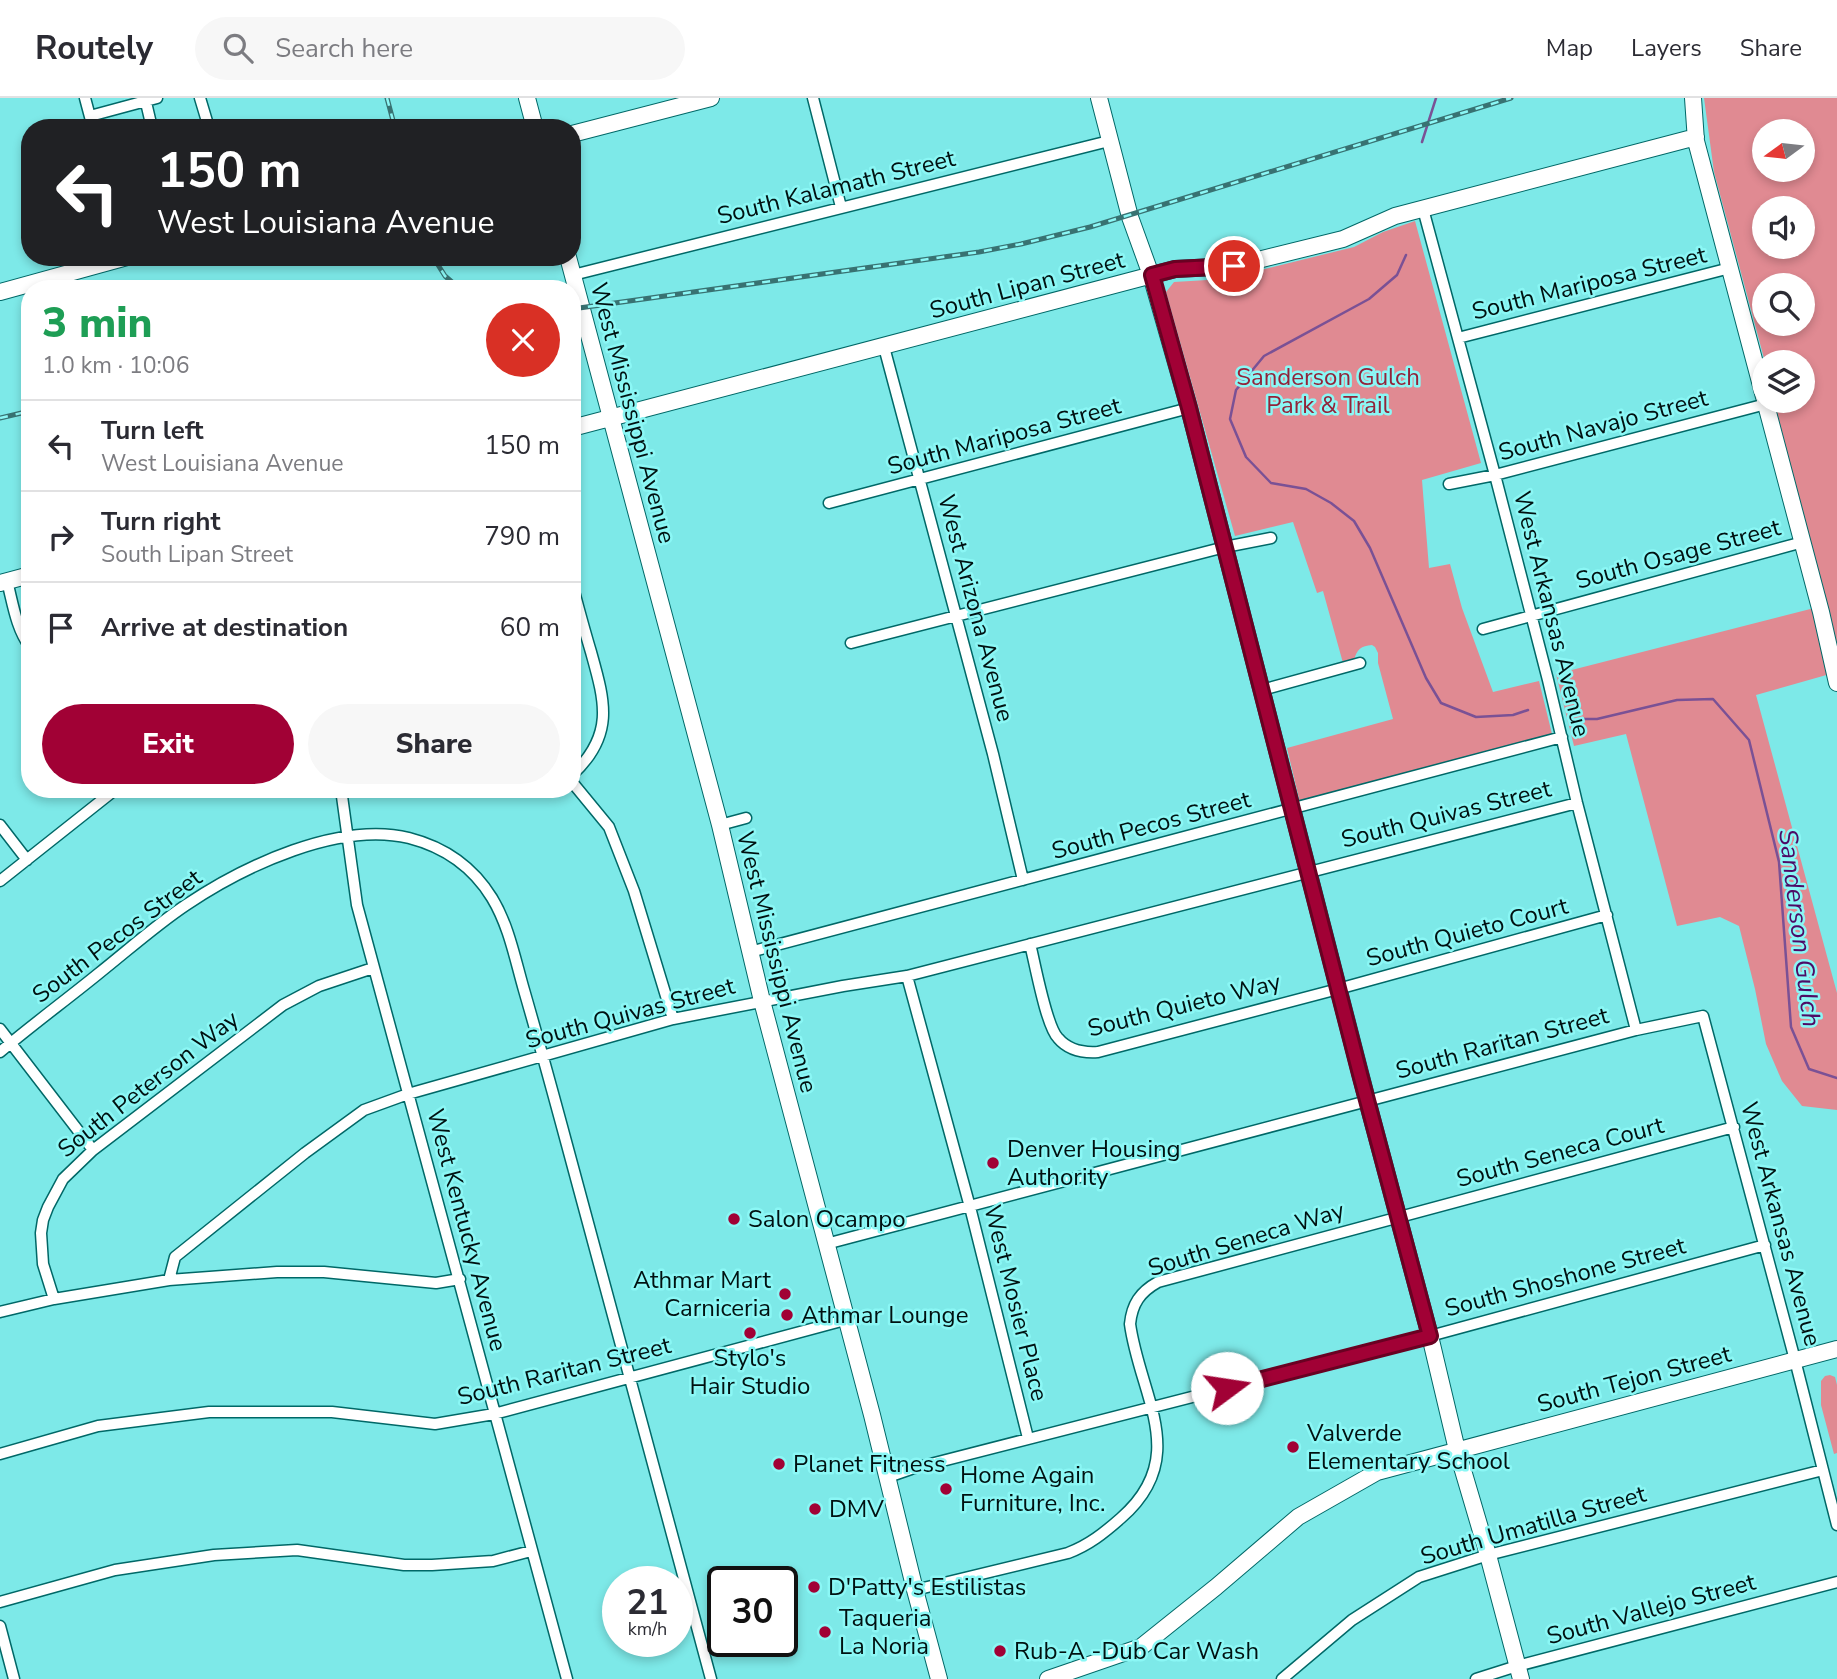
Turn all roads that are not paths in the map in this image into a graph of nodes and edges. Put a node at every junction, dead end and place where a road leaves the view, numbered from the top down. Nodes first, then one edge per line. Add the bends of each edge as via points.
1 (85, 98) edge
2 (200, 98) edge
3 (527, 98) edge
4 (711, 98) edge
5 (813, 98) edge
6 (1099, 98) edge
7 (1693, 98) edge
8 (149, 99) edge
9 (90, 116) junction
10 (91, 119) edge
11 (151, 119) edge
12 (206, 119) edge
13 (533, 119) edge
14 (581, 132) edge
15 (1696, 137) junction
16 (1109, 141) junction
17 (841, 207) junction
18 (1423, 209) junction
19 (94, 266) edge
20 (570, 266) edge
21 (1730, 268) junction
22 (573, 275) junction
23 (1152, 275) junction
24 (44, 280) edge
25 (574, 280) edge
26 (21, 286) edge
27 (0, 292) edge
28 (581, 306) edge
29 (1458, 338) junction
30 (884, 347) junction
31 (1752, 352) edge
32 (1752, 405) edge
33 (1189, 408) junction
34 (1768, 413) edge
35 (610, 417) junction
36 (581, 425) edge
37 (1495, 475) junction
38 (920, 480) junction
39 (1449, 484) dead end
40 (830, 503) dead end
41 (1271, 538) dead end
42 (1802, 542) junction
43 (1225, 547) junction
44 (21, 577) edge
45 (4, 582) edge
46 (956, 616) junction
47 (1531, 616) junction
48 (581, 617) edge
49 (1483, 629) dead end
50 (21, 632) edge
51 (851, 643) dead end
52 (1360, 663) dead end
53 (1837, 683) edge
54 (1262, 690) junction
55 (1562, 737) junction
56 (581, 767) edge
57 (581, 793) edge
58 (105, 798) edge
59 (342, 798) edge
60 (1577, 803) junction
61 (1292, 809) junction
62 (746, 818) dead end
63 (0, 825) edge
64 (720, 825) junction
65 (349, 837) junction
66 (27, 859) junction
67 (1308, 871) junction
68 (1023, 880) junction
69 (0, 881) edge
70 (1607, 915) junction
71 (1030, 944) junction
72 (750, 952) junction
73 (373, 968) junction
74 (907, 976) junction
75 (1338, 989) junction
76 (762, 1001) junction
77 (1703, 1016) joint
78 (673, 1019) junction
79 (0, 1029) edge
80 (1636, 1030) junction
81 (11, 1043) junction
82 (0, 1052) edge
83 (543, 1057) junction
84 (408, 1094) junction
85 (1367, 1101) junction
86 (1734, 1127) junction
87 (93, 1150) junction
88 (970, 1207) junction
89 (1397, 1217) junction
90 (826, 1244) junction
91 (1765, 1245) junction
92 (460, 1279) junction
93 (169, 1280) junction
94 (54, 1299) junction
95 (0, 1312) edge
96 (845, 1320) junction
97 (1430, 1336) junction
98 (1837, 1349) edge
99 (1795, 1360) junction
100 (629, 1378) junction
101 (1152, 1408) junction
102 (494, 1414) junction
103 (1028, 1438) junction
104 (1457, 1450) junction
105 (0, 1454) edge
106 (1823, 1470) junction
107 (888, 1477) junction
108 (1837, 1525) edge
109 (531, 1551) junction
110 (1488, 1555) junction
111 (1837, 1582) edge
112 (915, 1590) junction
113 (0, 1602) edge
114 (0, 1626) edge
115 (1519, 1672) edge
116 (1058, 1678) edge
117 (14, 1679) edge
118 (567, 1679) edge
119 (710, 1679) edge
120 (939, 1679) edge
121 (1282, 1679) edge
122 (1476, 1679) edge

1 - 9 street
2 - 12 street
3 - 13 street
4 - 14 street
5 - 17 street
6 - 16 street
7 - 15 street
8 - 9 street
8 - 11 street
9 - 10 street
15 - 18 street, South Lipan Street
15 - 21 street
16 - 17 street, South Kalamath Street
16 - 23 street
17 - 22 street, South Kalamath Street
18 - 23 street, South Lipan Street via 1343,239 1234,266
18 - 29 street, West Arkansas Avenue
19 - 24 street
20 - 22 street, West Mississippi Avenue
21 - 29 street, South Mariposa Street
21 - 31 street
22 - 25 street, West Mississippi Avenue
23 - 30 street, South Lipan Street
23 - 33 street
26 - 27 street
28 - 35 street, West Mississippi Avenue
29 - 37 street, West Arkansas Avenue
30 - 35 street, South Lipan Street
30 - 38 street, West Arizona Avenue
32 - 37 street, South Navajo Street
33 - 38 street, South Mariposa Street
33 - 43 street
34 - 42 street
35 - 36 street, South Lipan Street
35 - 64 street, West Mississippi Avenue
37 - 39 street, South Navajo Street
37 - 47 street, West Arkansas Avenue
38 - 40 street, South Mariposa Street
38 - 46 street, West Arizona Avenue
41 - 43 street
42 - 47 street, South Osage Street
42 - 53 street
43 - 46 street
43 - 54 street
44 - 45 street
45 - 50 street
46 - 51 street
46 - 68 street, West Arizona Avenue
47 - 49 street, South Osage Street
47 - 55 street, West Arkansas Avenue
48 - 56 street via 603,697 599,738
52 - 54 street
54 - 61 street
55 - 60 street, West Arkansas Avenue
55 - 61 street, South Pecos Street
57 - 78 street via 609,827
58 - 66 street
59 - 65 street, West Kentucky Avenue
60 - 67 street, South Quivas Street
60 - 70 street, West Arkansas Avenue
61 - 67 street
61 - 68 street, South Pecos Street
62 - 64 street
63 - 66 street
64 - 72 street, West Mississippi Avenue
65 - 73 street, West Kentucky Avenue via 357,905
65 - 81 street, South Pecos Street via 269,859 186,905
65 - 83 street, South Pecos Street via 407,838 441,850 473,874 503,920
66 - 69 street
67 - 71 street, South Quivas Street
67 - 75 street
68 - 72 street, South Pecos Street
70 - 75 street, South Quieto Court
70 - 80 street, West Arkansas Avenue
71 - 74 street, South Quivas Street
71 - 75 street, South Quieto Way via 1052,1030 1064,1044 1087,1053
72 - 76 street, West Mississippi Avenue
73 - 84 street, West Kentucky Avenue
73 - 87 street, South Peterson Way via 319,986 283,1005
74 - 76 street, South Quivas Street
74 - 88 street, West Mosier Place
75 - 85 street
76 - 78 street, South Quivas Street
76 - 90 street, West Mississippi Avenue
77 - 80 street, South Raritan Street
77 - 86 street, West Arkansas Avenue
78 - 83 street, South Quivas Street
79 - 81 street
80 - 85 street, South Raritan Street
81 - 82 street, South Pecos Street
81 - 87 street
83 - 84 street, South Quivas Street
83 - 100 street, South Pecos Street
84 - 92 street, West Kentucky Avenue
84 - 93 street, South Quivas Street via 364,1110 305,1153 175,1257
85 - 88 street, South Raritan Street
85 - 89 street
86 - 89 street, South Seneca Court
86 - 91 street, West Arkansas Avenue
87 - 94 street, South Peterson Way via 63,1179 43,1220 41,1252
88 - 90 street, South Raritan Street
88 - 103 street, West Mosier Place
89 - 97 street
89 - 101 street, South Seneca Way via 1148,1288 1137,1300 1130,1324
90 - 96 street, West Mississippi Avenue
91 - 97 street, South Shoshone Street
91 - 99 street, West Arkansas Avenue
92 - 93 street via 436,1283 277,1272
92 - 102 street, West Kentucky Avenue
93 - 94 street
94 - 95 street
96 - 100 street, South Raritan Street
96 - 107 street, West Mississippi Avenue
97 - 101 street, South Shoshone Street
97 - 104 street
98 - 99 street, South Tejon Street
99 - 104 street, South Tejon Street
99 - 106 street, West Arkansas Avenue
100 - 102 street, South Raritan Street
100 - 119 street, South Pecos Street
101 - 103 street, South Shoshone Street
101 - 112 street, South Seneca Way via 1158,1444 1149,1483 1134,1505 1095,1540 1068,1553
102 - 105 street, South Raritan Street via 435,1424 332,1412 209,1412 98,1426
102 - 109 street, West Kentucky Avenue
103 - 107 street, South Shoshone Street
104 - 110 street
104 - 116 street, South Tejon Street via 1377,1472 1298,1517 1141,1647
106 - 108 street, West Arkansas Avenue
106 - 110 street, South Umatilla Street
107 - 112 street, West Mississippi Avenue
109 - 113 street via 493,1561 432,1565 297,1550 214,1555 115,1570
109 - 118 street, West Kentucky Avenue
110 - 115 street
110 - 121 street, South Umatilla Street via 1419,1577 1352,1620
111 - 115 street, South Vallejo Street
112 - 120 street, West Mississippi Avenue
114 - 117 street
115 - 122 street, South Vallejo Street

